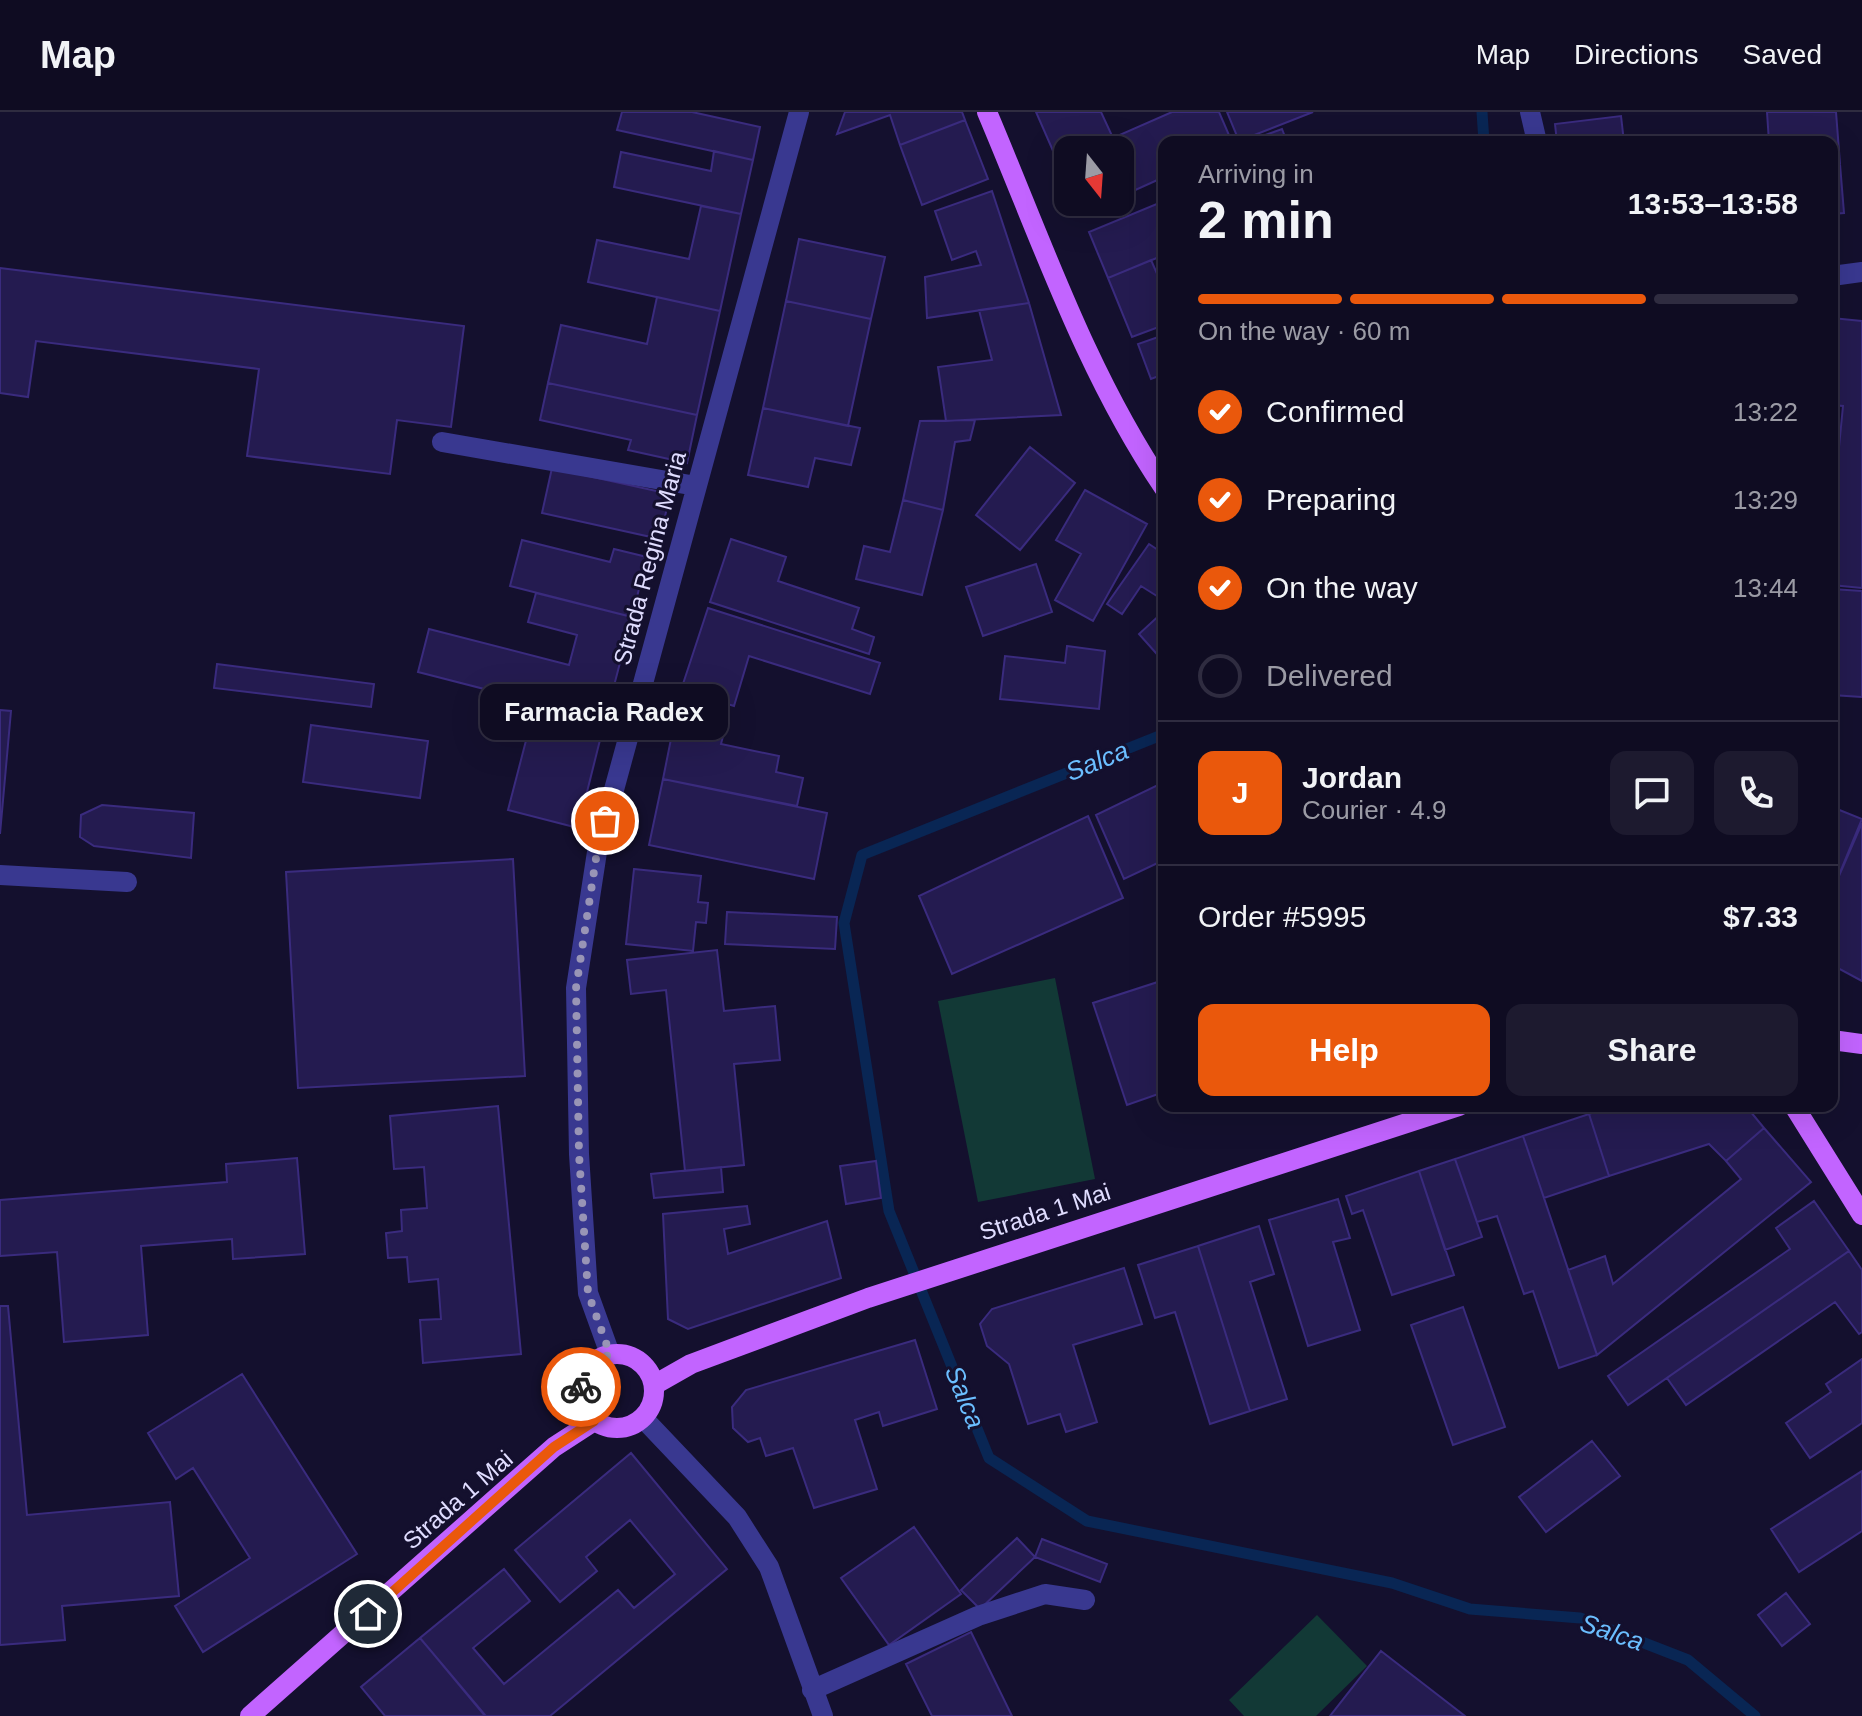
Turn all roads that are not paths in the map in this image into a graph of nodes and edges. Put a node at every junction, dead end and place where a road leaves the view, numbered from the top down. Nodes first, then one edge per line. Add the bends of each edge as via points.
1 (799, 112) edge
2 (987, 112) edge
3 (1530, 112) edge
4 (1536, 136) edge
5 (1862, 272) edge
6 (1838, 275) edge
7 (442, 442) dead end
8 (1158, 479) edge
9 (696, 486) junction
10 (0, 875) edge
11 (127, 882) dead end
12 (1838, 1041) edge
13 (1862, 1044) edge
14 (1440, 1112) edge
15 (1798, 1112) edge
16 (1862, 1215) edge
17 (610, 1354) junction
18 (654, 1385) junction
19 (643, 1418) junction
20 (594, 1421) junction
21 (1085, 1600) dead end
22 (812, 1690) junction
23 (250, 1716) edge
24 (823, 1716) edge

1 - 9 street, Strada Regina Maria
2 - 8 main road via 1102,383
3 - 4 street
5 - 6 street
7 - 9 street
9 - 17 street, Strada Regina Maria via 597,852 576,988 588,1293
10 - 11 street
12 - 13 main road
14 - 18 main road, Strada 1 Mai via 868,1298 691,1364
15 - 16 main road
17 - 18 main road via 630,1356 646,1367
17 - 20 main road via 590,1365 580,1382 581,1405
18 - 19 main road
19 - 20 main road via 629,1427 610,1428
19 - 22 street via 737,1517 769,1567
20 - 23 main road, Strada 1 Mai via 554,1447
21 - 22 street via 1045,1594
22 - 24 street

